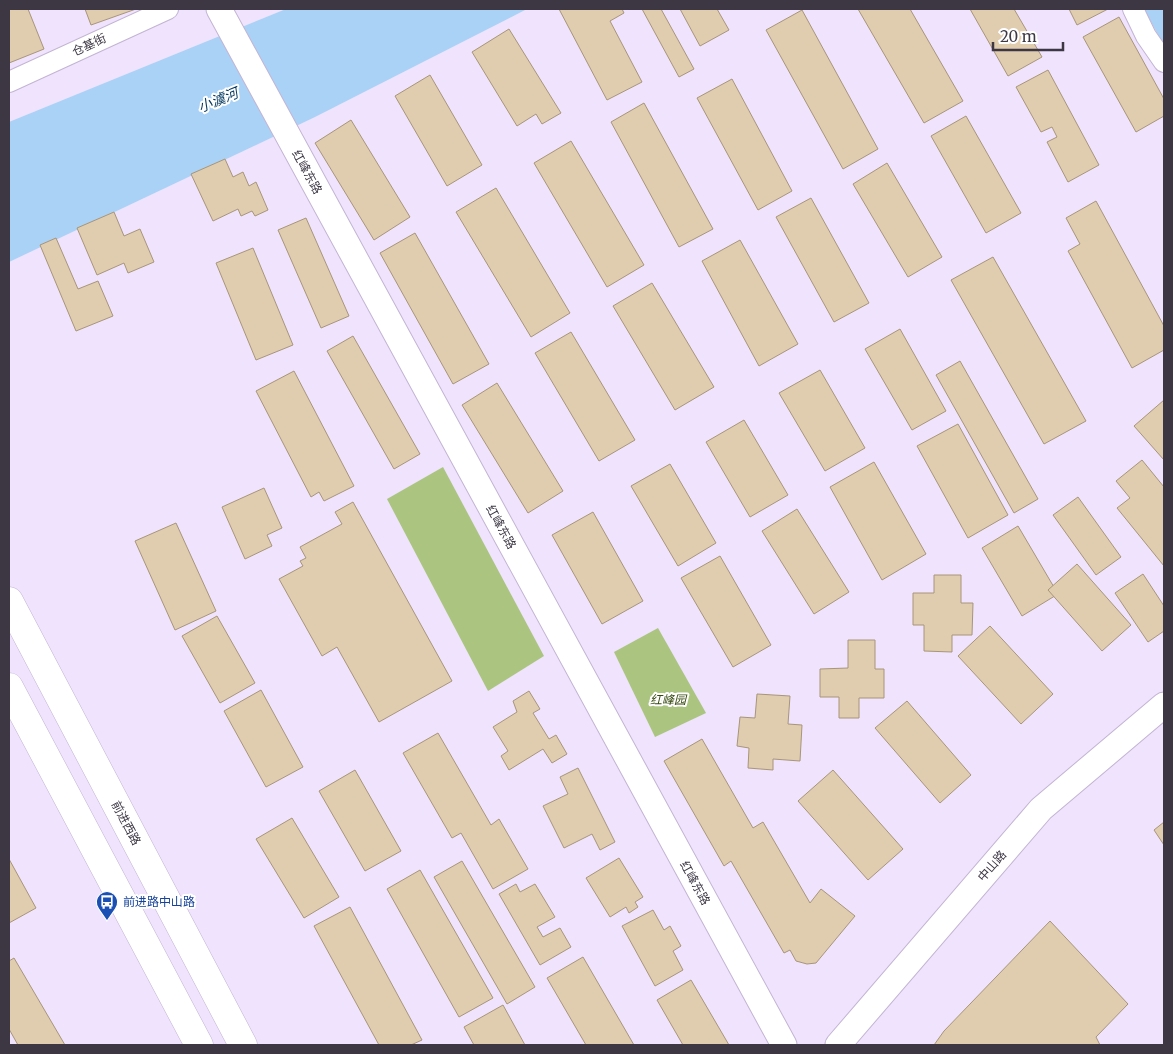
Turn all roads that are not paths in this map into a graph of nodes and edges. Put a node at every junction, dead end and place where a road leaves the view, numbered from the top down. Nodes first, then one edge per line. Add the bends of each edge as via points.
1 (168, 9) edge
2 (1133, 9) edge
3 (221, 12) edge
4 (1164, 62) edge
5 (9, 82) edge
6 (9, 601) edge
7 (9, 687) edge
8 (1164, 705) edge
9 (199, 1045) edge
10 (243, 1045) edge
11 (784, 1045) edge
12 (838, 1045) edge

1 - 5 street, 仓基街
2 - 4 street
3 - 11 street, 红峰东路
6 - 10 main road, 前进西路
7 - 9 main road
8 - 12 street, 中山路 via 1041,809

